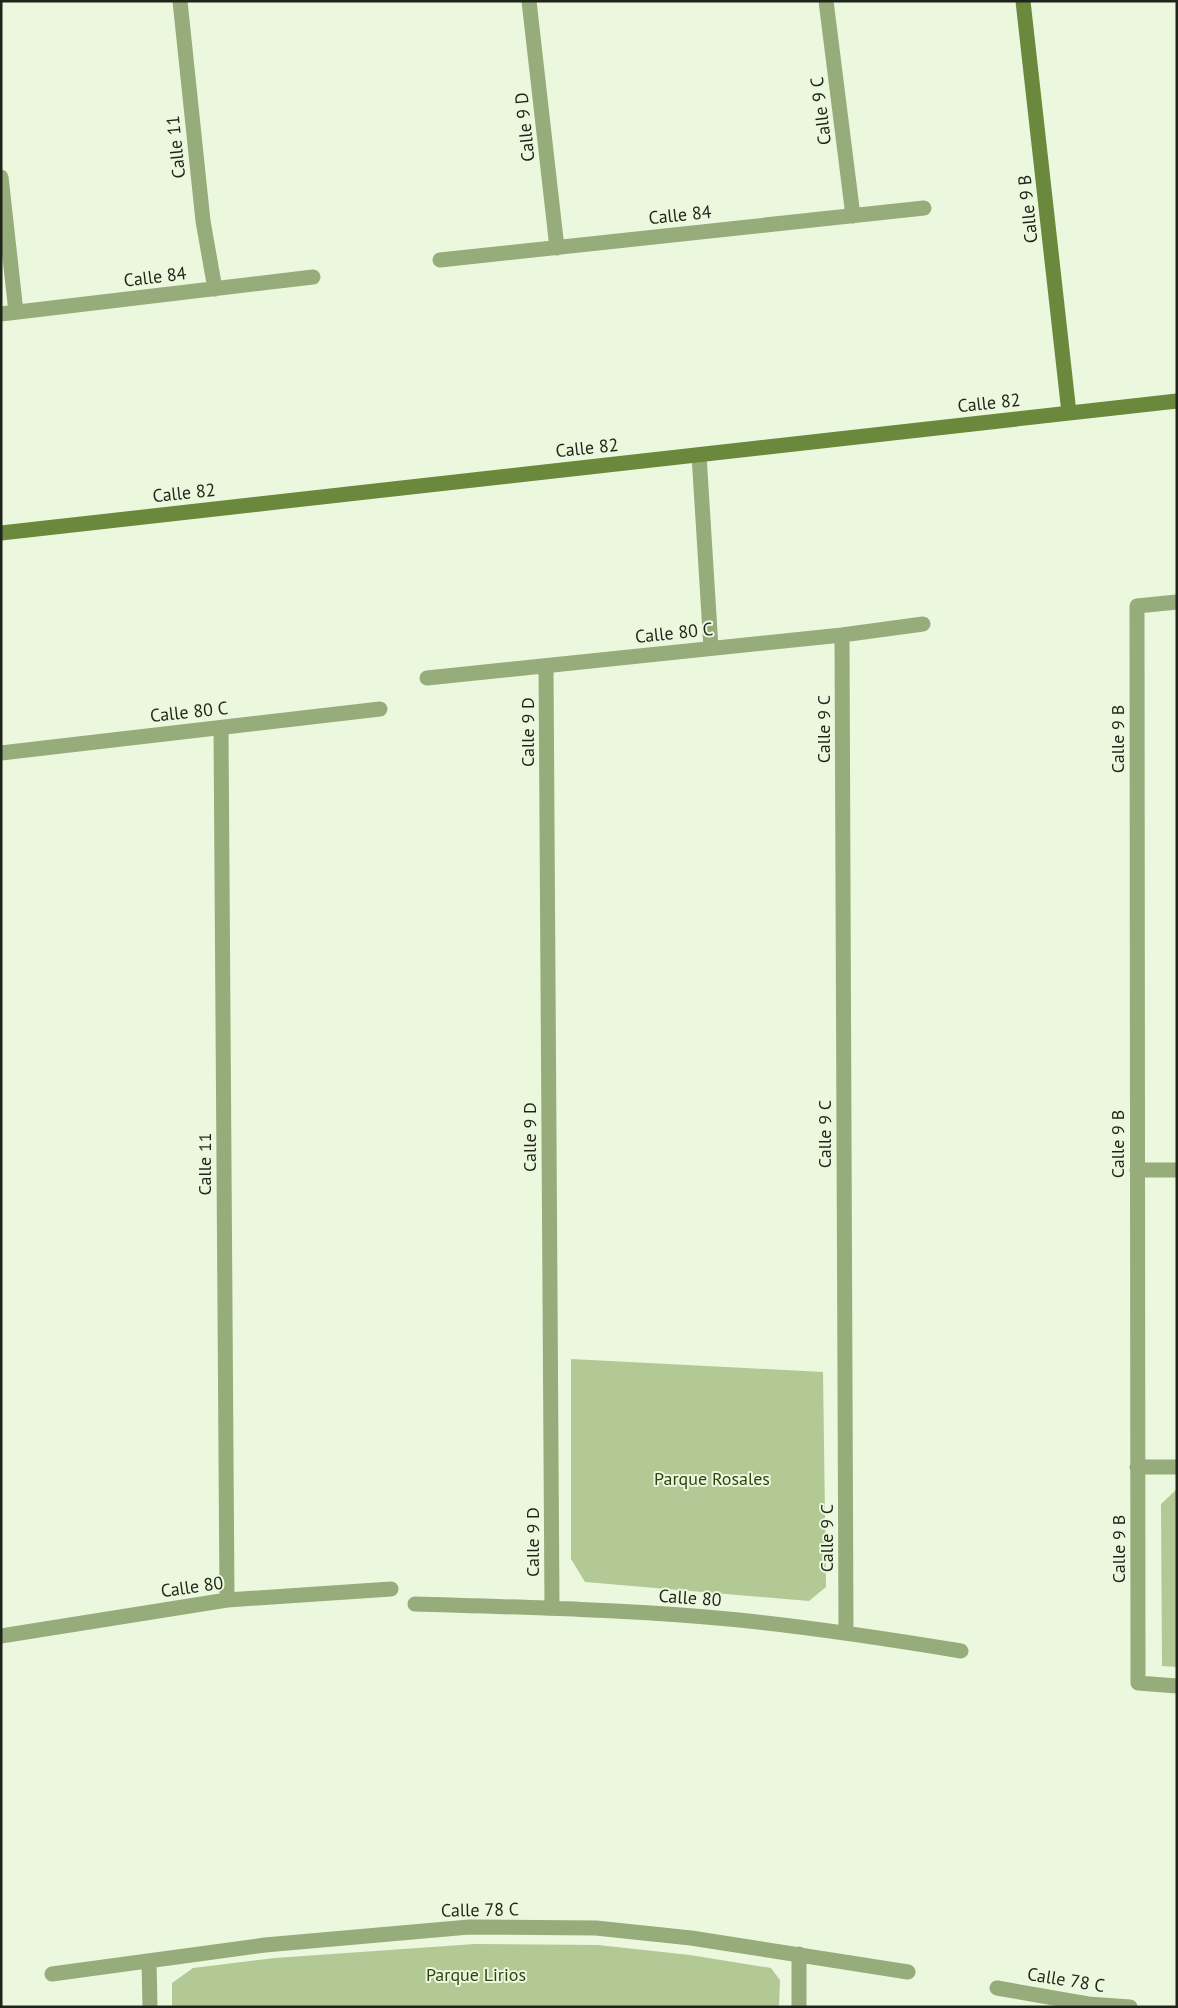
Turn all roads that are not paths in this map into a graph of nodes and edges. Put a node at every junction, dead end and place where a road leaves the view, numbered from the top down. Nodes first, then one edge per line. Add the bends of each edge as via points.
1 (180, 1) edge
2 (529, 1) edge
3 (826, 1) edge
4 (1024, 1) edge
5 (1, 177) edge
6 (924, 208) dead end
7 (852, 216) junction
8 (557, 248) junction
9 (440, 260) dead end
10 (313, 277) dead end
11 (215, 289) junction
12 (9, 313) edge
13 (1177, 401) edge
14 (1069, 413) junction
15 (699, 455) junction
16 (1, 533) edge
17 (1177, 602) edge
18 (923, 624) dead end
19 (842, 635) junction
20 (711, 648) junction
21 (546, 666) junction
22 (428, 678) dead end
23 (380, 709) dead end
24 (221, 728) junction
25 (1, 752) edge
26 (1137, 1170) junction
27 (1177, 1170) edge
28 (1137, 1467) junction
29 (1177, 1467) edge
30 (391, 1589) dead end
31 (227, 1600) junction
32 (415, 1604) dead end
33 (552, 1608) junction
34 (846, 1632) junction
35 (1, 1636) edge
36 (961, 1651) dead end
37 (1177, 1686) edge
38 (799, 1954) junction
39 (149, 1962) junction
40 (908, 1972) dead end
41 (52, 1974) dead end
42 (997, 1988) dead end
43 (1088, 2005) edge
44 (150, 2007) edge
45 (799, 2007) edge
46 (1130, 2007) edge

1 - 11 street, Calle 11 via 203,221
2 - 8 street, Calle 9 D
3 - 7 street, Calle 9 C
4 - 14 street, Calle 9 B
5 - 12 street
6 - 7 street, Calle 84
7 - 8 street, Calle 84
8 - 9 street, Calle 84
10 - 11 street, Calle 84
11 - 12 street, Calle 84
13 - 14 street, Calle 82
14 - 15 street, Calle 82
15 - 16 street, Calle 82
15 - 20 street
17 - 26 street, Calle 9 B via 1137,606
18 - 19 street, Calle 80 C
19 - 20 street, Calle 80 C
19 - 34 street, Calle 9 C
20 - 21 street, Calle 80 C
21 - 22 street, Calle 80 C
21 - 33 street, Calle 9 D
23 - 24 street, Calle 80 C
24 - 25 street, Calle 80 C
24 - 31 street, Calle 11
26 - 27 street
26 - 28 street, Calle 9 B
28 - 29 street
28 - 37 street, Calle 9 B via 1138,1682
30 - 31 street, Calle 80
31 - 35 street, Calle 80
32 - 33 street, Calle 80
33 - 34 street, Calle 80 via 706,1617
34 - 36 street, Calle 80
38 - 39 street, Calle 78 C via 596,1928 469,1926 284,1943
38 - 40 street, Calle 78 C
38 - 45 street
39 - 41 street, Calle 78 C
39 - 44 street
42 - 43 street, Calle 78 C
43 - 46 street, Calle 78 C

